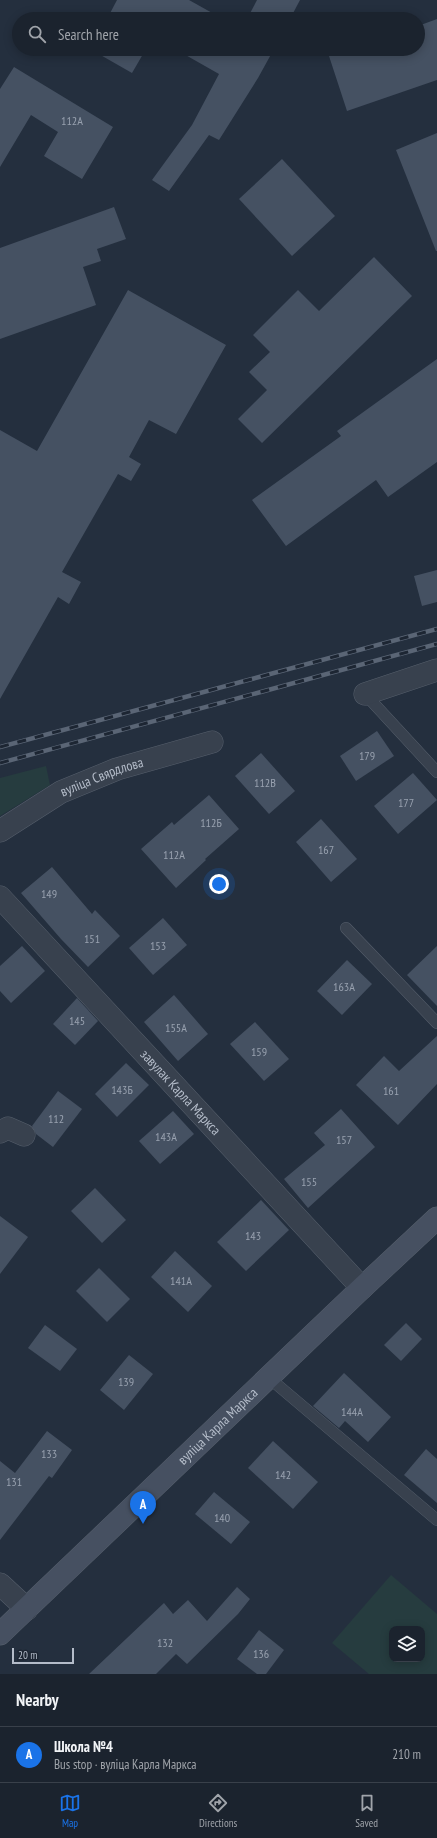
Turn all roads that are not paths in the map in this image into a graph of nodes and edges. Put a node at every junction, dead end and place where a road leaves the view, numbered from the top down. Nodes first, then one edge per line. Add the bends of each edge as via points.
1 (437, 670) edge
2 (365, 694) joint
3 (212, 742) dead end
4 (437, 772) edge
5 (0, 831) edge
6 (0, 897) edge
7 (346, 928) dead end
8 (437, 1023) edge
9 (0, 1132) edge
10 (24, 1135) dead end
11 (437, 1218) edge
12 (362, 1288) junction
13 (268, 1377) junction
14 (437, 1520) edge
15 (0, 1584) edge
16 (27, 1609) junction
17 (0, 1634) edge

1 - 2 street
2 - 4 lane
3 - 5 street, вуліца Свярдлова via 118,769 62,792
6 - 12 street, завулак Карла Маркса
7 - 8 lane
9 - 10 street via 8,1128
11 - 12 main road, вуліца Карла Маркса
12 - 13 main road, вуліца Карла Маркса
13 - 14 lane
13 - 16 main road, вуліца Карла Маркса
15 - 16 street
16 - 17 main road, вуліца Карла Маркса

